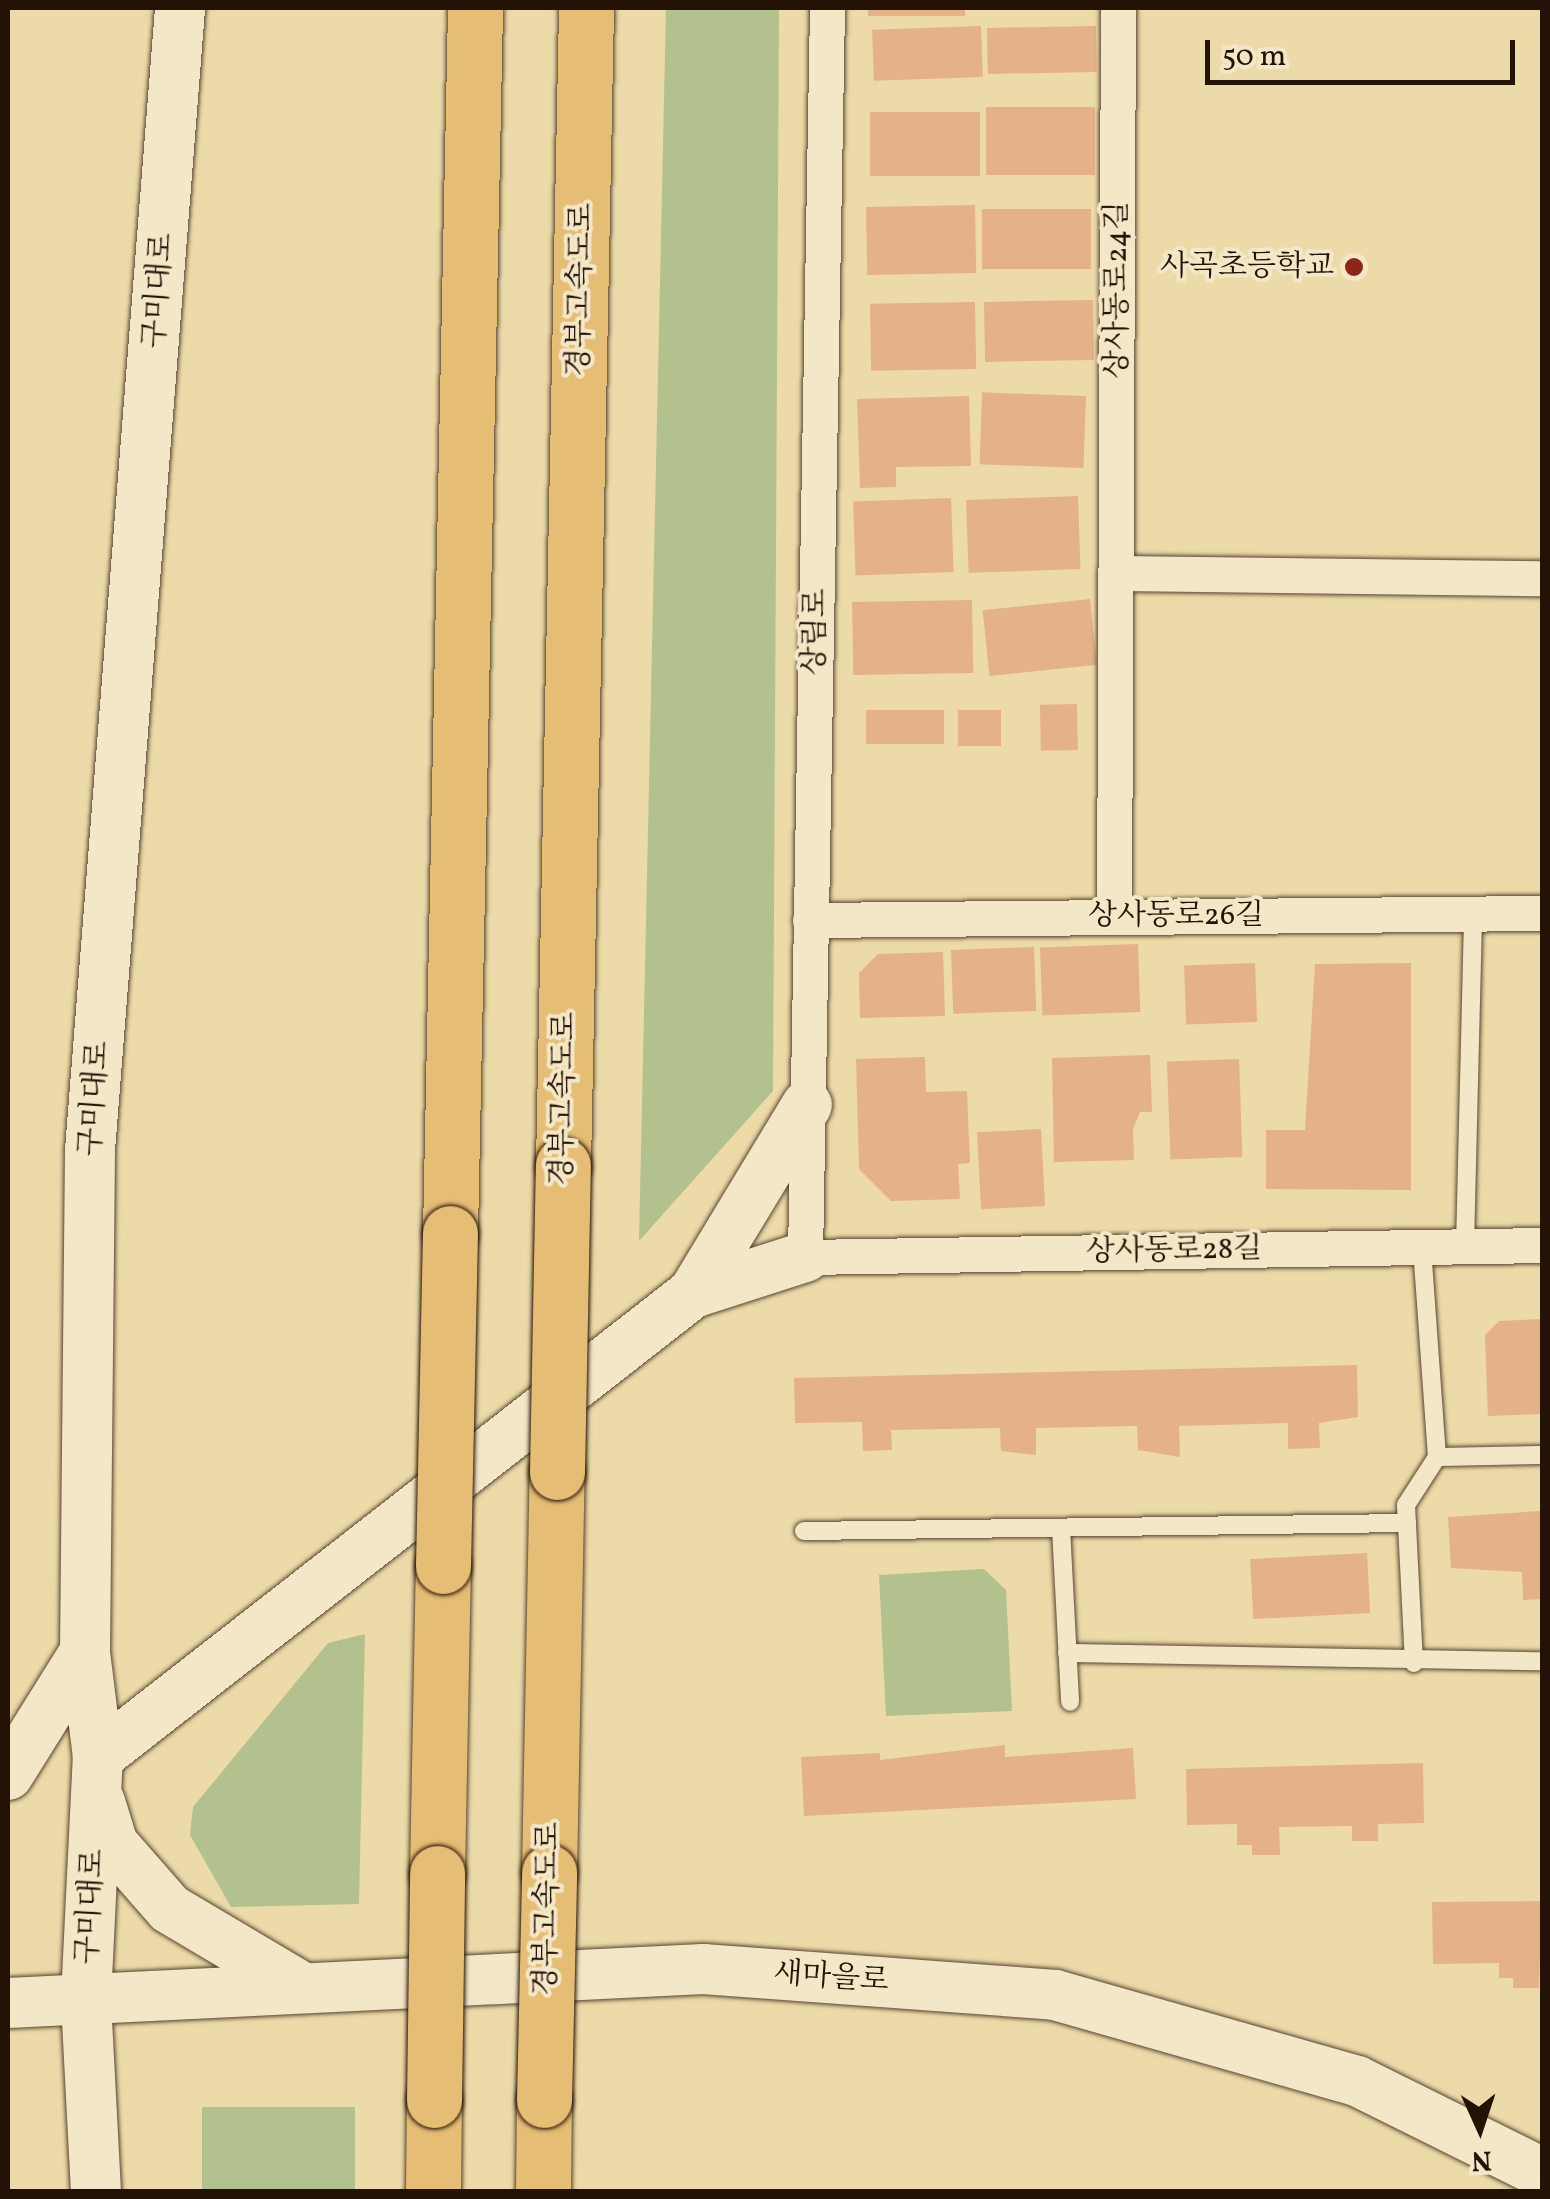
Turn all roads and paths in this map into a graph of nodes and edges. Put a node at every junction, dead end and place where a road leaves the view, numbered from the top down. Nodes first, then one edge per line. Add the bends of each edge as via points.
1 (180, 8) edge
2 (475, 8) edge
3 (586, 8) edge
4 (827, 8) edge
5 (1118, 8) edge
6 (1117, 574) junction
7 (1542, 578) edge
8 (1542, 913) edge
9 (1473, 914) junction
10 (1114, 916) junction
11 (810, 920) junction
12 (807, 1105) junction
13 (1542, 1245) edge
14 (1466, 1246) junction
15 (1422, 1247) junction
16 (805, 1257) junction
17 (692, 1293) junction
18 (1542, 1455) edge
19 (1437, 1457) junction
20 (1407, 1523) junction
21 (1061, 1528) junction
22 (804, 1531) dead end
23 (85, 1652) junction
24 (1067, 1652) junction
25 (1542, 1661) edge
26 (1414, 1663) junction
27 (1070, 1702) dead end
28 (98, 1757) junction
29 (8, 1775) edge
30 (298, 1985) junction
31 (86, 1998) junction
32 (8, 2003) edge
33 (1542, 2173) edge
34 (96, 2192) edge
35 (432, 2192) edge
36 (543, 2192) edge

1 - 23 main road, 구미대로 via 90,1150
2 - 35 highway, bridge
3 - 36 highway, 경부고속도로, bridge
4 - 11 street, 상림로
5 - 6 street, 상사동로24길
6 - 7 street
6 - 10 street, 상사동로24길
8 - 9 street, 상사동로26길
9 - 10 street, 상사동로26길
9 - 14 lane
10 - 11 street, 상사동로26길
11 - 12 street, 상림로
12 - 16 street, 상림로
12 - 17 main road
13 - 14 street, 상사동로28길
14 - 15 street, 상사동로28길
15 - 16 street, 상사동로28길
15 - 19 lane
16 - 17 main road
17 - 28 main road
18 - 19 lane
19 - 20 lane via 1406,1505
20 - 21 lane
20 - 26 lane
21 - 22 lane
21 - 24 lane
23 - 28 main road, 구미대로
23 - 29 main road
24 - 26 lane via 1366,1654
24 - 27 lane
25 - 26 lane
28 - 30 main road via 113,1844 170,1910
28 - 31 main road, 구미대로
30 - 31 main road, 새마을로
30 - 33 main road, 새마을로 via 703,1969 1055,1995 1357,2081
31 - 32 main road, 새마을로
31 - 34 main road, 구미대로

